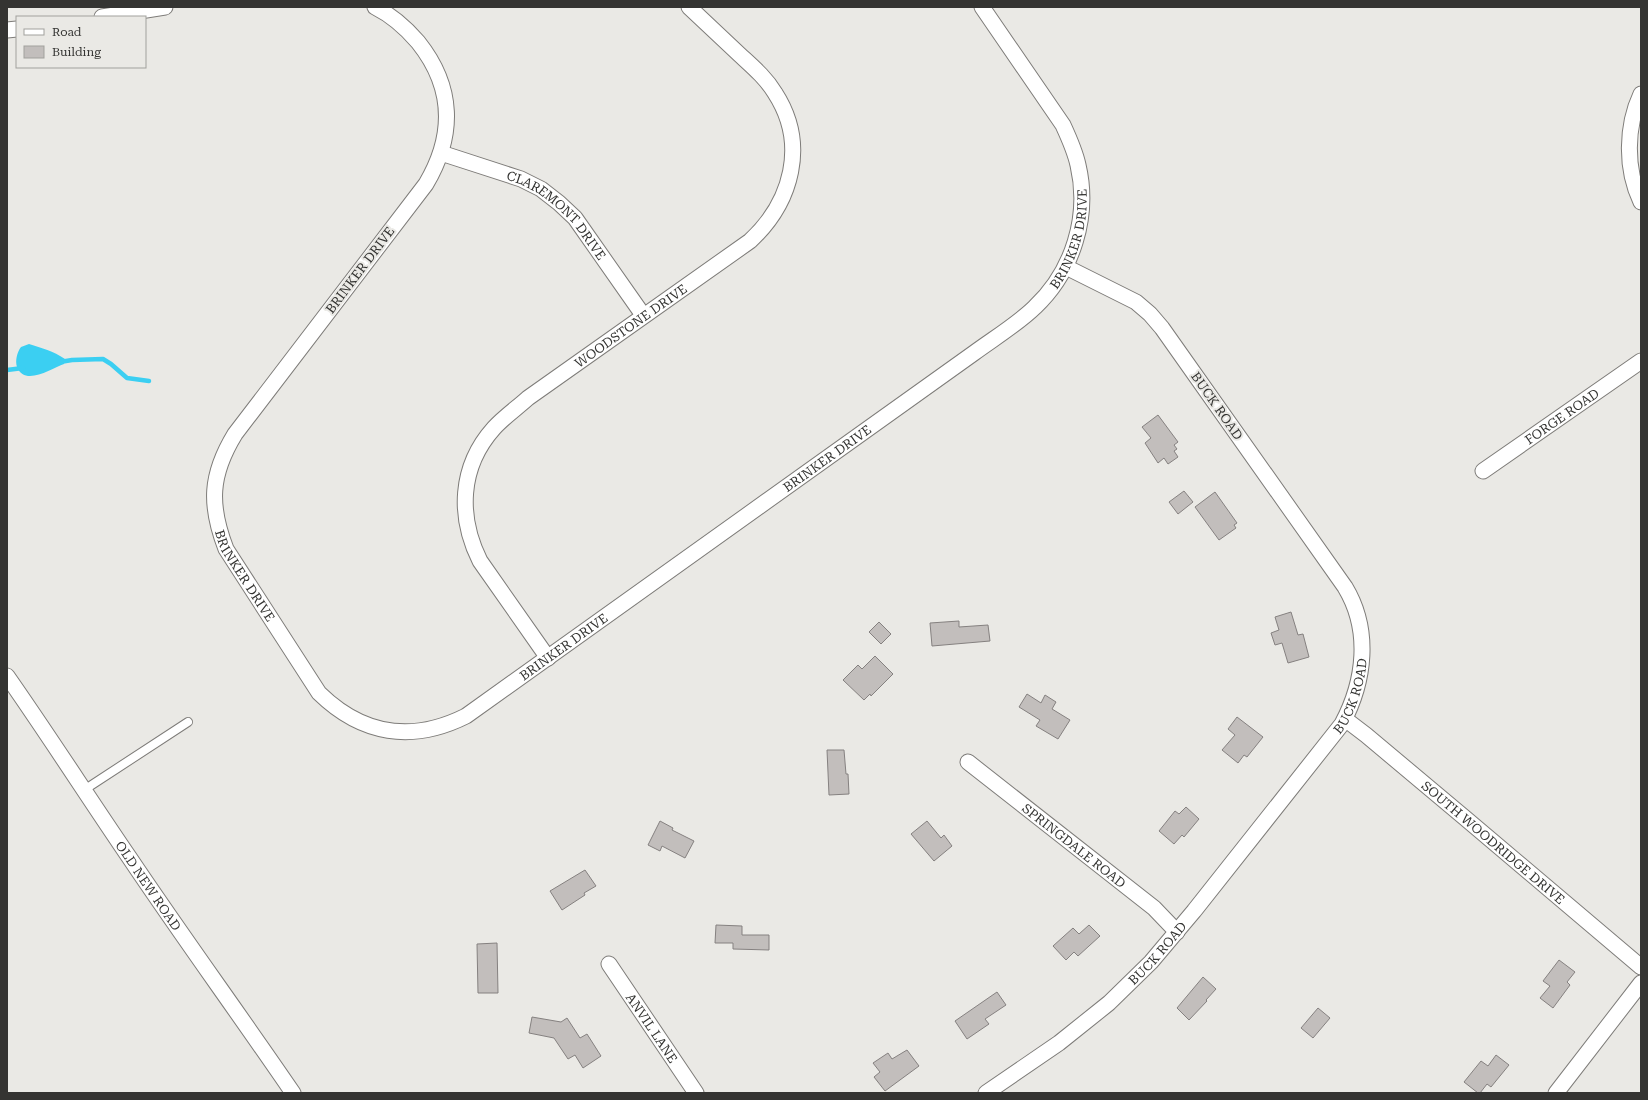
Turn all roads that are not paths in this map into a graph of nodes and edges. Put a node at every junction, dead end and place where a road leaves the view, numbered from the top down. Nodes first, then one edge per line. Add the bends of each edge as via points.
1 (165, 7) edge
2 (375, 7) edge
3 (689, 7) edge
4 (982, 7) edge
5 (108, 16) edge
6 (1641, 94) edge
7 (441, 153) junction
8 (1641, 202) edge
9 (1066, 267) junction
10 (643, 315) junction
11 (1641, 361) edge
12 (1484, 471) dead end
13 (548, 658) junction
14 (7, 676) edge
15 (1345, 719) junction
16 (188, 722) dead end
17 (968, 762) dead end
18 (84, 790) junction
19 (1177, 932) junction
20 (608, 964) dead end
21 (1641, 967) edge
22 (1641, 983) edge
23 (293, 1093) edge
24 (696, 1093) edge
25 (986, 1093) edge
26 (1556, 1093) edge

1 - 5 street
2 - 7 street, BRINKER DRIVE via 397,21 413,36 438,72 447,112
3 - 10 street, WOODSTONE DRIVE via 763,77 776,93 786,114 791,137 791,168 783,198 761,231
4 - 9 street, BRINKER DRIVE via 1051,106 1072,144 1082,185 1082,206 1074,248
6 - 8 street via 1631,125 1630,143 1633,180
7 - 10 street, CLAREMONT DRIVE via 521,179 541,189 559,203 575,218
7 - 13 street, BRINKER DRIVE via 426,184 228,445 217,474 215,489 218,528 226,549 319,693 351,718 373,728 415,732 436,729 451,723 466,716
9 - 13 street, BRINKER DRIVE via 1055,285 1034,309
9 - 15 street, BUCK ROAD via 1131,300 1150,314 1345,587 1360,624 1362,656 1358,686
10 - 13 street, WOODSTONE DRIVE via 501,420 483,441 468,477 465,517 473,548 480,562
11 - 12 street, FORGE ROAD
14 - 18 street, OLD NEW ROAD
15 - 19 street, BUCK ROAD
15 - 21 street, SOUTH WOODRIDGE DRIVE
16 - 18 lane
17 - 19 street, SPRINGDALE ROAD via 1154,908
18 - 23 street, OLD NEW ROAD
19 - 25 street, BUCK ROAD via 1109,1004 1059,1043
20 - 24 street, ANVIL LANE
22 - 26 street

